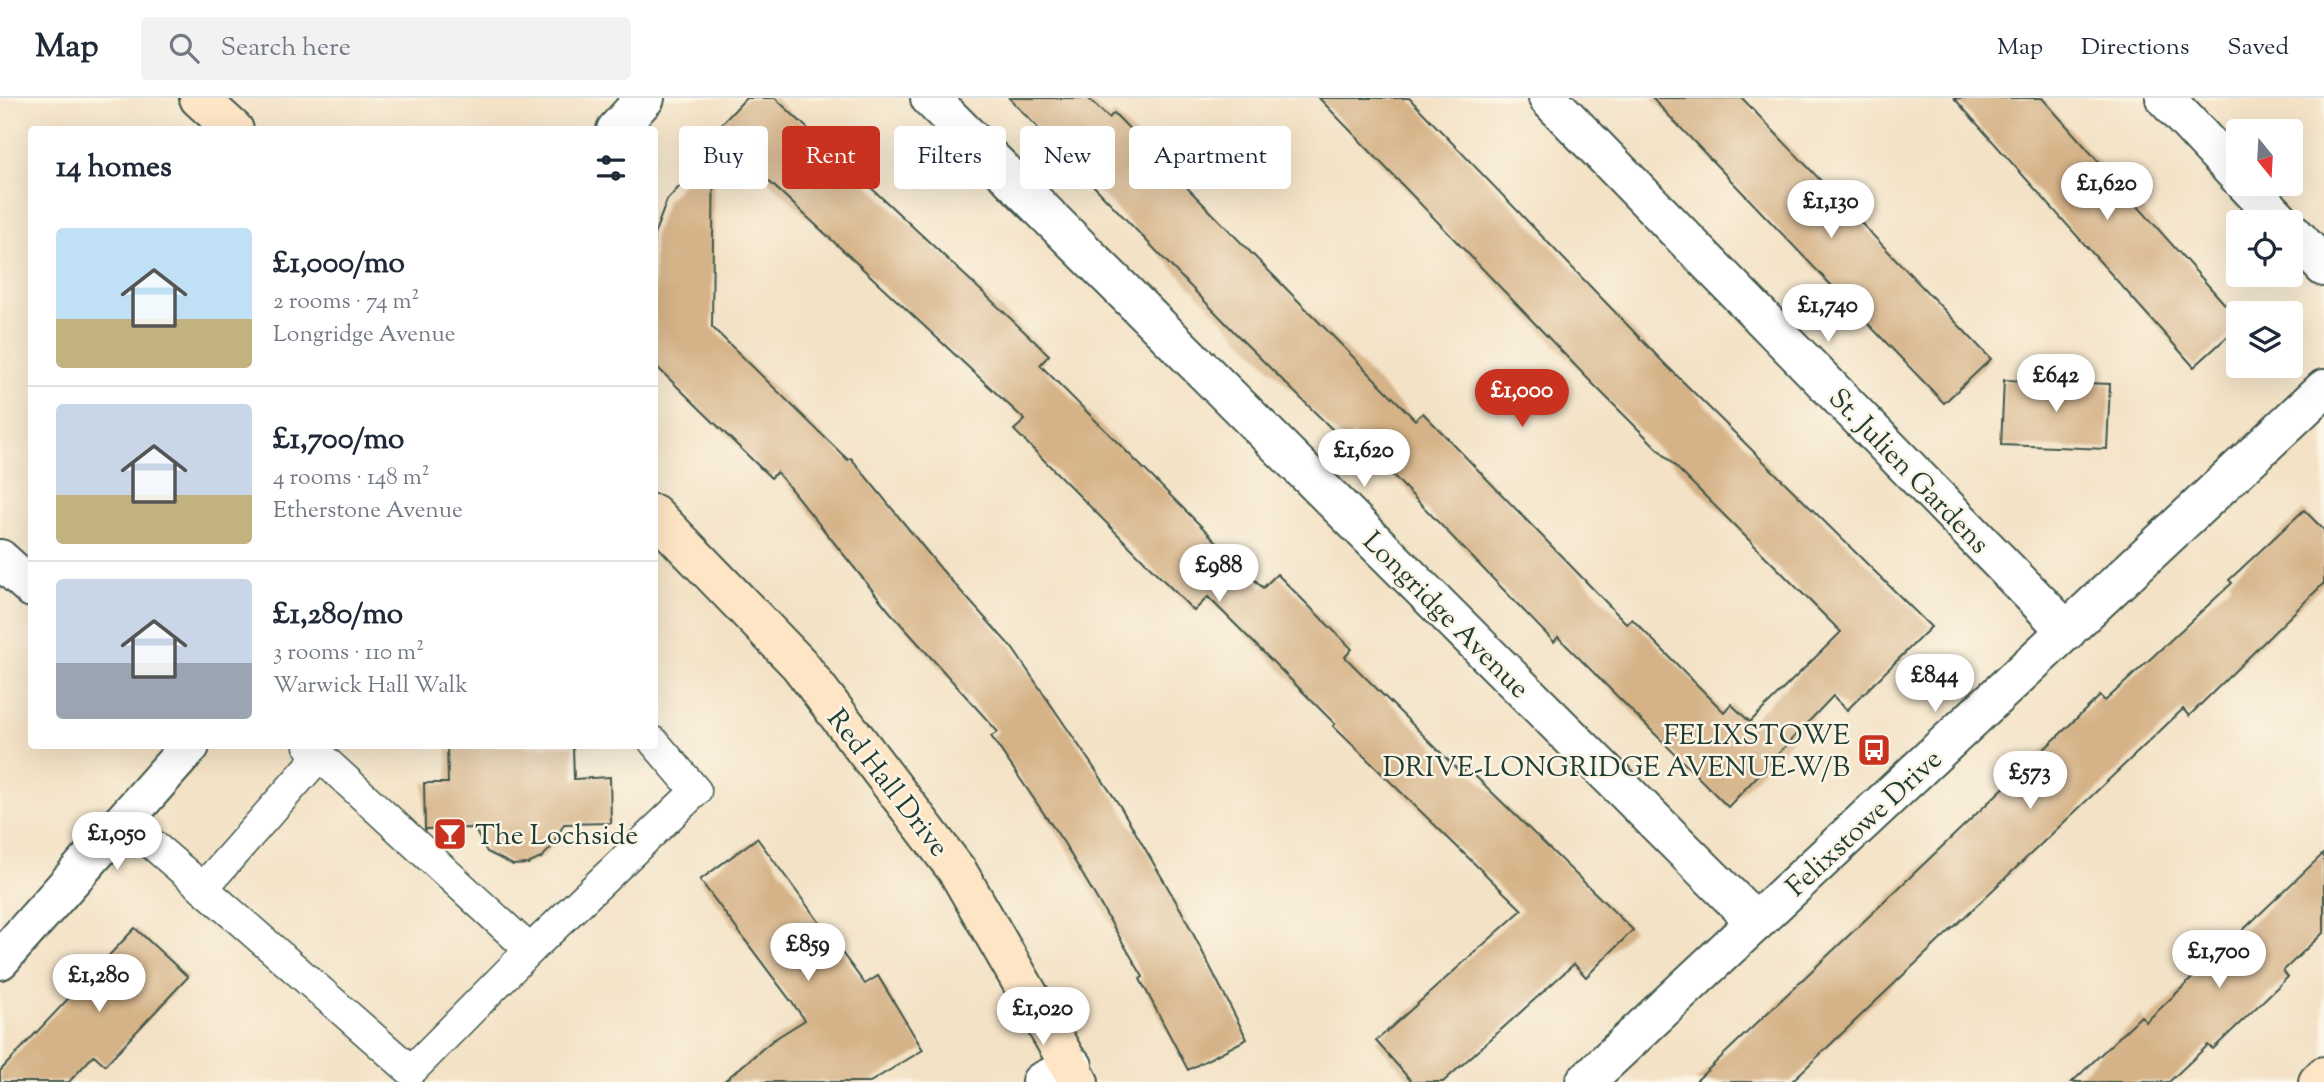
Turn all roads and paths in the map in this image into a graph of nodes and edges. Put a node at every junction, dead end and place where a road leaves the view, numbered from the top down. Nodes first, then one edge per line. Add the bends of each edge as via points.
1 (199, 98) edge
2 (646, 98) edge
3 (930, 98) edge
4 (1548, 98) edge
5 (2165, 98) edge
6 (230, 126) edge
7 (620, 126) edge
8 (2226, 163) edge
9 (2257, 196) edge
10 (2271, 210) edge
11 (2303, 244) edge
12 (2324, 267) edge
13 (2324, 389) edge
14 (658, 518) edge
15 (0, 559) edge
16 (28, 584) edge
17 (2067, 631) junction
18 (658, 747) edge
19 (187, 749) edge
20 (315, 750) edge
21 (124, 820) junction
22 (203, 888) junction
23 (1756, 922) junction
24 (530, 950) junction
25 (0, 960) edge
26 (2324, 1076) edge
27 (1064, 1077) edge
28 (1585, 1082) edge
29 (2318, 1082) edge

1 - 6 street
2 - 7 street
3 - 23 street, Longridge Avenue
4 - 17 street, St. Julien Gardens
5 - 8 street
9 - 10 street
11 - 12 street
13 - 17 street, Felixstowe Drive
14 - 27 street, Red Hall Drive via 799,664 958,872
15 - 16 street
17 - 23 street, Felixstowe Drive
18 - 24 lane via 696,791
19 - 21 street
20 - 22 lane
20 - 24 lane
21 - 22 lane
21 - 25 street
22 - 24 lane via 411,1071
23 - 28 street, Felixstowe Drive
26 - 29 street

